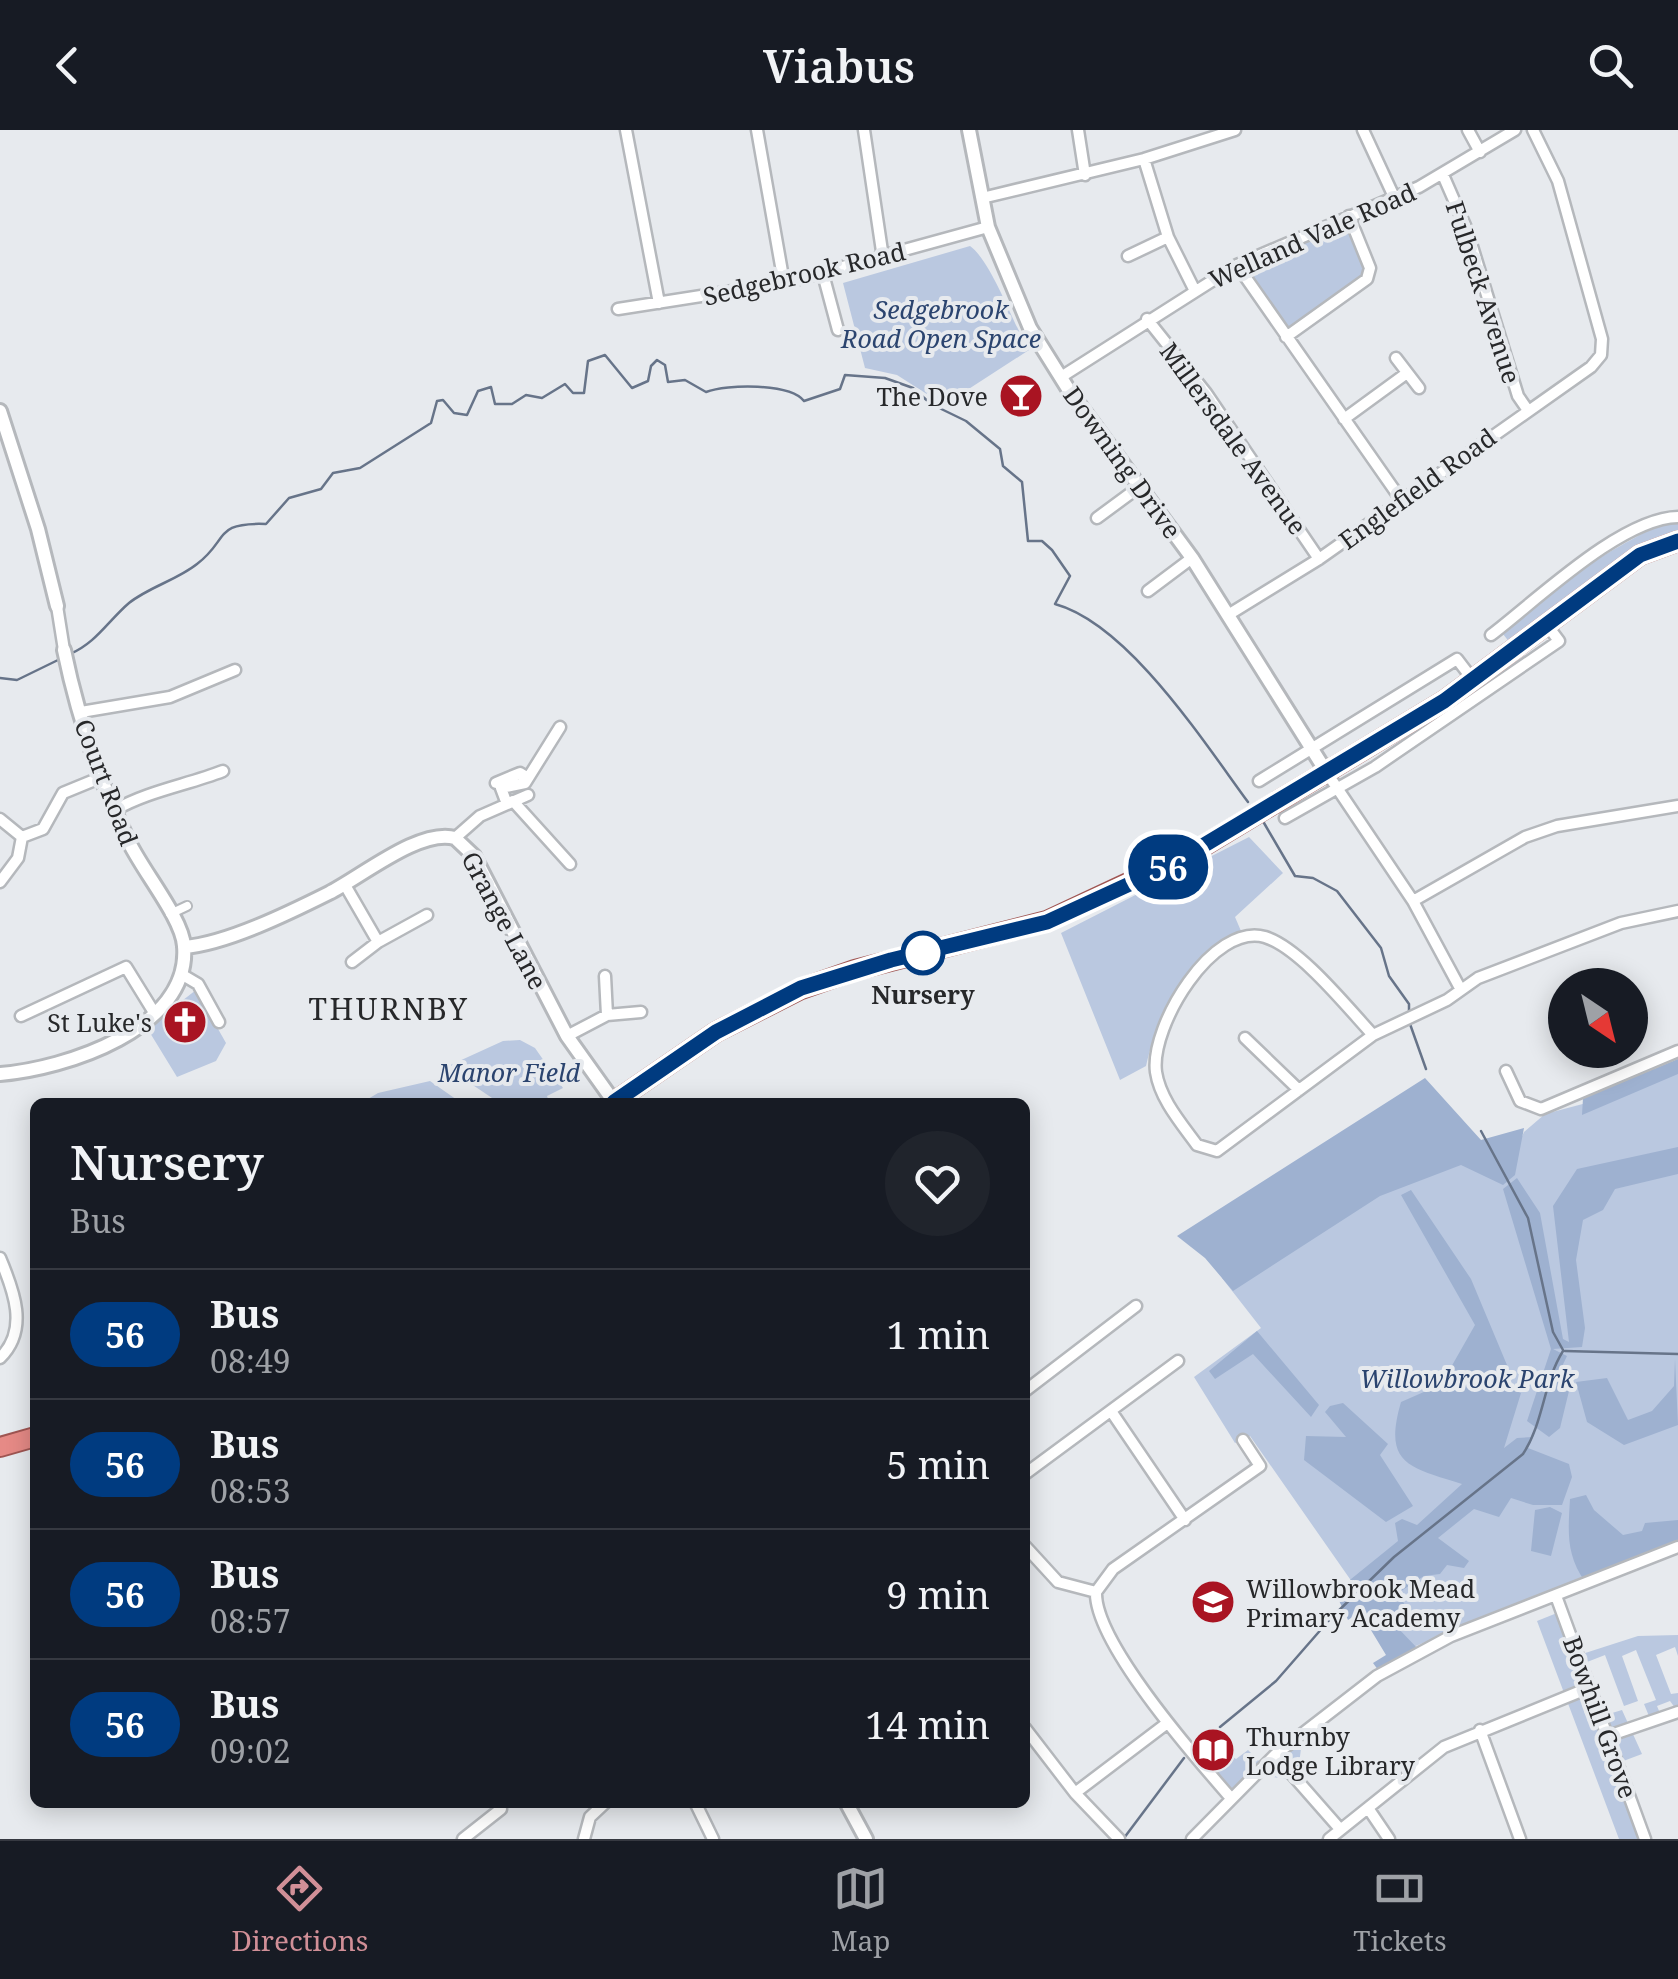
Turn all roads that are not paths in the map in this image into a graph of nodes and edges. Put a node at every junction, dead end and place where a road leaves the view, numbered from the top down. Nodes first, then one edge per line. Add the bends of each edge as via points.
1 (626, 130) edge
2 (757, 130) edge
3 (864, 130) edge
4 (969, 130) edge
5 (1078, 130) edge
6 (1235, 130) edge
7 (1362, 130) edge
8 (1468, 130) edge
9 (1515, 130) edge
10 (1532, 130) edge
11 (1480, 152) junction
12 (1144, 159) junction
13 (1085, 174) junction
14 (1443, 175) junction
15 (982, 198) junction
16 (1395, 199) junction
17 (1350, 216) junction
18 (988, 227) junction
19 (1168, 237) junction
20 (1128, 256) dead end
21 (884, 258) junction
22 (1237, 264) junction
23 (823, 274) junction
24 (784, 283) junction
25 (1194, 289) junction
26 (659, 303) junction
27 (618, 309) dead end
28 (1148, 319) junction
29 (838, 330) dead end
30 (1286, 337) junction
31 (1396, 358) dead end
32 (1407, 372) junction
33 (1061, 378) junction
34 (1418, 388) dead end
35 (1526, 409) junction
36 (0, 411) edge
37 (1344, 419) junction
38 (1139, 486) junction
39 (1402, 501) junction
40 (1678, 517) edge
41 (1096, 518) dead end
42 (1678, 541) edge
43 (1192, 558) junction
44 (1320, 558) junction
45 (1148, 591) dead end
46 (57, 606) joint
47 (1228, 615) junction
48 (1547, 624) junction
49 (64, 650) joint
50 (1511, 652) junction
51 (235, 670) dead end
52 (1473, 680) junction
53 (81, 712) junction
54 (560, 727) dead end
55 (1310, 746) junction
56 (223, 771) dead end
57 (1327, 772) junction
58 (102, 777) junction
59 (528, 778) junction
60 (1259, 781) dead end
61 (496, 783) dead end
62 (1338, 791) junction
63 (528, 795) dead end
64 (510, 802) junction
65 (1678, 806) edge
66 (115, 810) junction
67 (1285, 818) dead end
68 (0, 820) edge
69 (22, 837) junction
70 (455, 838) junction
71 (570, 864) dead end
72 (0, 882) edge
73 (345, 885) junction
74 (1413, 900) junction
75 (187, 906) dead end
76 (1678, 911) edge
77 (170, 914) junction
78 (427, 915) dead end
79 (378, 942) junction
80 (184, 948) junction
81 (352, 962) dead end
82 (181, 974) junction
83 (605, 976) dead end
84 (1461, 990) junction
85 (641, 1012) dead end
86 (155, 1014) junction
87 (608, 1015) junction
88 (21, 1016) dead end
89 (218, 1022) dead end
90 (1373, 1034) junction
91 (566, 1036) junction
92 (1245, 1038) dead end
93 (1678, 1051) edge
94 (1506, 1071) dead end
95 (0, 1074) edge
96 (1299, 1090) junction
97 (611, 1098) edge
98 (620, 1098) edge
99 (0, 1258) edge
100 (1136, 1306) dead end
101 (0, 1358) edge
102 (1178, 1362) dead end
103 (1030, 1387) edge
104 (1110, 1411) junction
105 (30, 1439) edge
106 (1243, 1440) dead end
107 (0, 1448) edge
108 (1030, 1470) edge
109 (1184, 1520) junction
110 (1678, 1546) edge
111 (1030, 1551) edge
112 (1096, 1592) junction
113 (1556, 1596) junction
114 (1591, 1687) junction
115 (1678, 1712) edge
116 (1166, 1724) junction
117 (1480, 1730) junction
118 (1030, 1734) edge
119 (1608, 1736) junction
120 (1275, 1756) junction
121 (1076, 1793) junction
122 (1230, 1797) junction
123 (501, 1808) dead end
124 (600, 1808) edge
125 (698, 1808) edge
126 (849, 1808) edge
127 (1368, 1808) junction
128 (1340, 1829) junction
129 (1118, 1838) edge
130 (463, 1839) edge
131 (584, 1839) edge
132 (713, 1839) edge
133 (866, 1839) edge
134 (1192, 1839) edge
135 (1329, 1839) edge
136 (1389, 1839) edge
137 (1520, 1839) edge
138 (1645, 1839) edge

1 - 26 street
2 - 24 street
3 - 21 street
4 - 15 street, Downing Drive
5 - 13 street
6 - 12 street
7 - 16 street
8 - 11 street
9 - 11 street, Welland Vale Road
10 - 35 street, Englefield Road via 1558,182 1602,339 1591,367
11 - 14 street, Welland Vale Road
12 - 13 street
12 - 19 street
13 - 15 street
14 - 16 street, Welland Vale Road
14 - 35 street, Fulbeck Avenue via 1468,230
15 - 18 street, Downing Drive
16 - 17 street, Welland Vale Road
17 - 22 street, Welland Vale Road
17 - 30 street via 1370,268 1367,279
18 - 21 street, Sedgebrook Road
18 - 33 street, Downing Drive via 1018,304
19 - 20 street
19 - 25 street
21 - 23 street, Sedgebrook Road
22 - 25 street, Welland Vale Road
22 - 30 street
23 - 24 street, Sedgebrook Road
23 - 29 street
24 - 26 street, Sedgebrook Road
25 - 28 street, Welland Vale Road
26 - 27 street, Sedgebrook Road
28 - 33 street, Welland Vale Road
28 - 44 street, Millersdale Avenue
30 - 37 street
31 - 32 street
32 - 34 street
32 - 37 street
33 - 38 street, Downing Drive
35 - 39 street, Englefield Road
36 - 46 street
37 - 39 street
38 - 41 street
38 - 43 street, Downing Drive
39 - 44 street, Englefield Road
40 - 50 street via 1614,542 1493,633
42 - 48 highway via 1640,555
43 - 45 street
43 - 47 street, Downing Drive
44 - 47 street, Englefield Road
46 - 49 street, Court Road
47 - 55 street, Downing Drive
48 - 50 highway
48 - 62 street via 1558,641
49 - 53 street, Court Road
50 - 52 highway
51 - 53 street via 170,697
52 - 55 street via 1457,659
52 - 57 highway
53 - 58 street, Court Road
54 - 59 street
55 - 57 street, Downing Drive
55 - 60 street
56 - 66 street via 141,795
57 - 62 street
57 - 98 highway via 1178,861 1078,910 855,970 775,1000
58 - 66 street, Court Road
58 - 69 street via 63,793 43,829
59 - 61 street via 520,774
59 - 64 street via 501,788
62 - 67 street
62 - 74 street
63 - 64 street
64 - 70 street
64 - 71 street
65 - 74 street via 1525,837
66 - 77 street, Court Road
68 - 69 street
69 - 72 street via 18,858
70 - 73 street, Grange Lane via 420,842
70 - 91 street, Grange Lane via 493,890
73 - 79 street
73 - 80 street, Grange Lane via 212,943
74 - 84 street
75 - 77 street
76 - 84 street via 1534,954
77 - 80 street, Court Road
78 - 79 street
79 - 81 street
80 - 82 street
82 - 86 street
82 - 89 street via 198,984
83 - 87 street
84 - 90 street
85 - 87 street
86 - 88 street via 126,967
86 - 95 street via 72,1058
87 - 91 street
90 - 96 street
90 - 96 street via 1275,941 1245,936 1222,946 1162,1029 1156,1072 1169,1104 1197,1145 1217,1150
91 - 97 street, Grange Lane
92 - 96 street
93 - 94 street via 1541,1109 1520,1101
99 - 101 street via 17,1322
100 - 103 street
102 - 104 street
104 - 108 street
104 - 109 street
105 - 107 highway
106 - 109 street via 1260,1466
109 - 112 street via 1114,1569
110 - 113 street
111 - 112 street via 1058,1582
112 - 116 street via 1100,1618
113 - 114 street, Bowhill Grove
113 - 120 street via 1451,1636 1381,1674
114 - 117 street
114 - 119 street, Bowhill Grove
115 - 119 street
116 - 121 street
116 - 122 street
117 - 127 street via 1428,1757
117 - 137 street
118 - 121 street
119 - 138 street, Bowhill Grove
120 - 122 street
120 - 128 street
121 - 129 street
122 - 134 street
123 - 130 street
124 - 131 street
125 - 132 street
126 - 133 street
127 - 128 street
127 - 136 street
128 - 135 street

